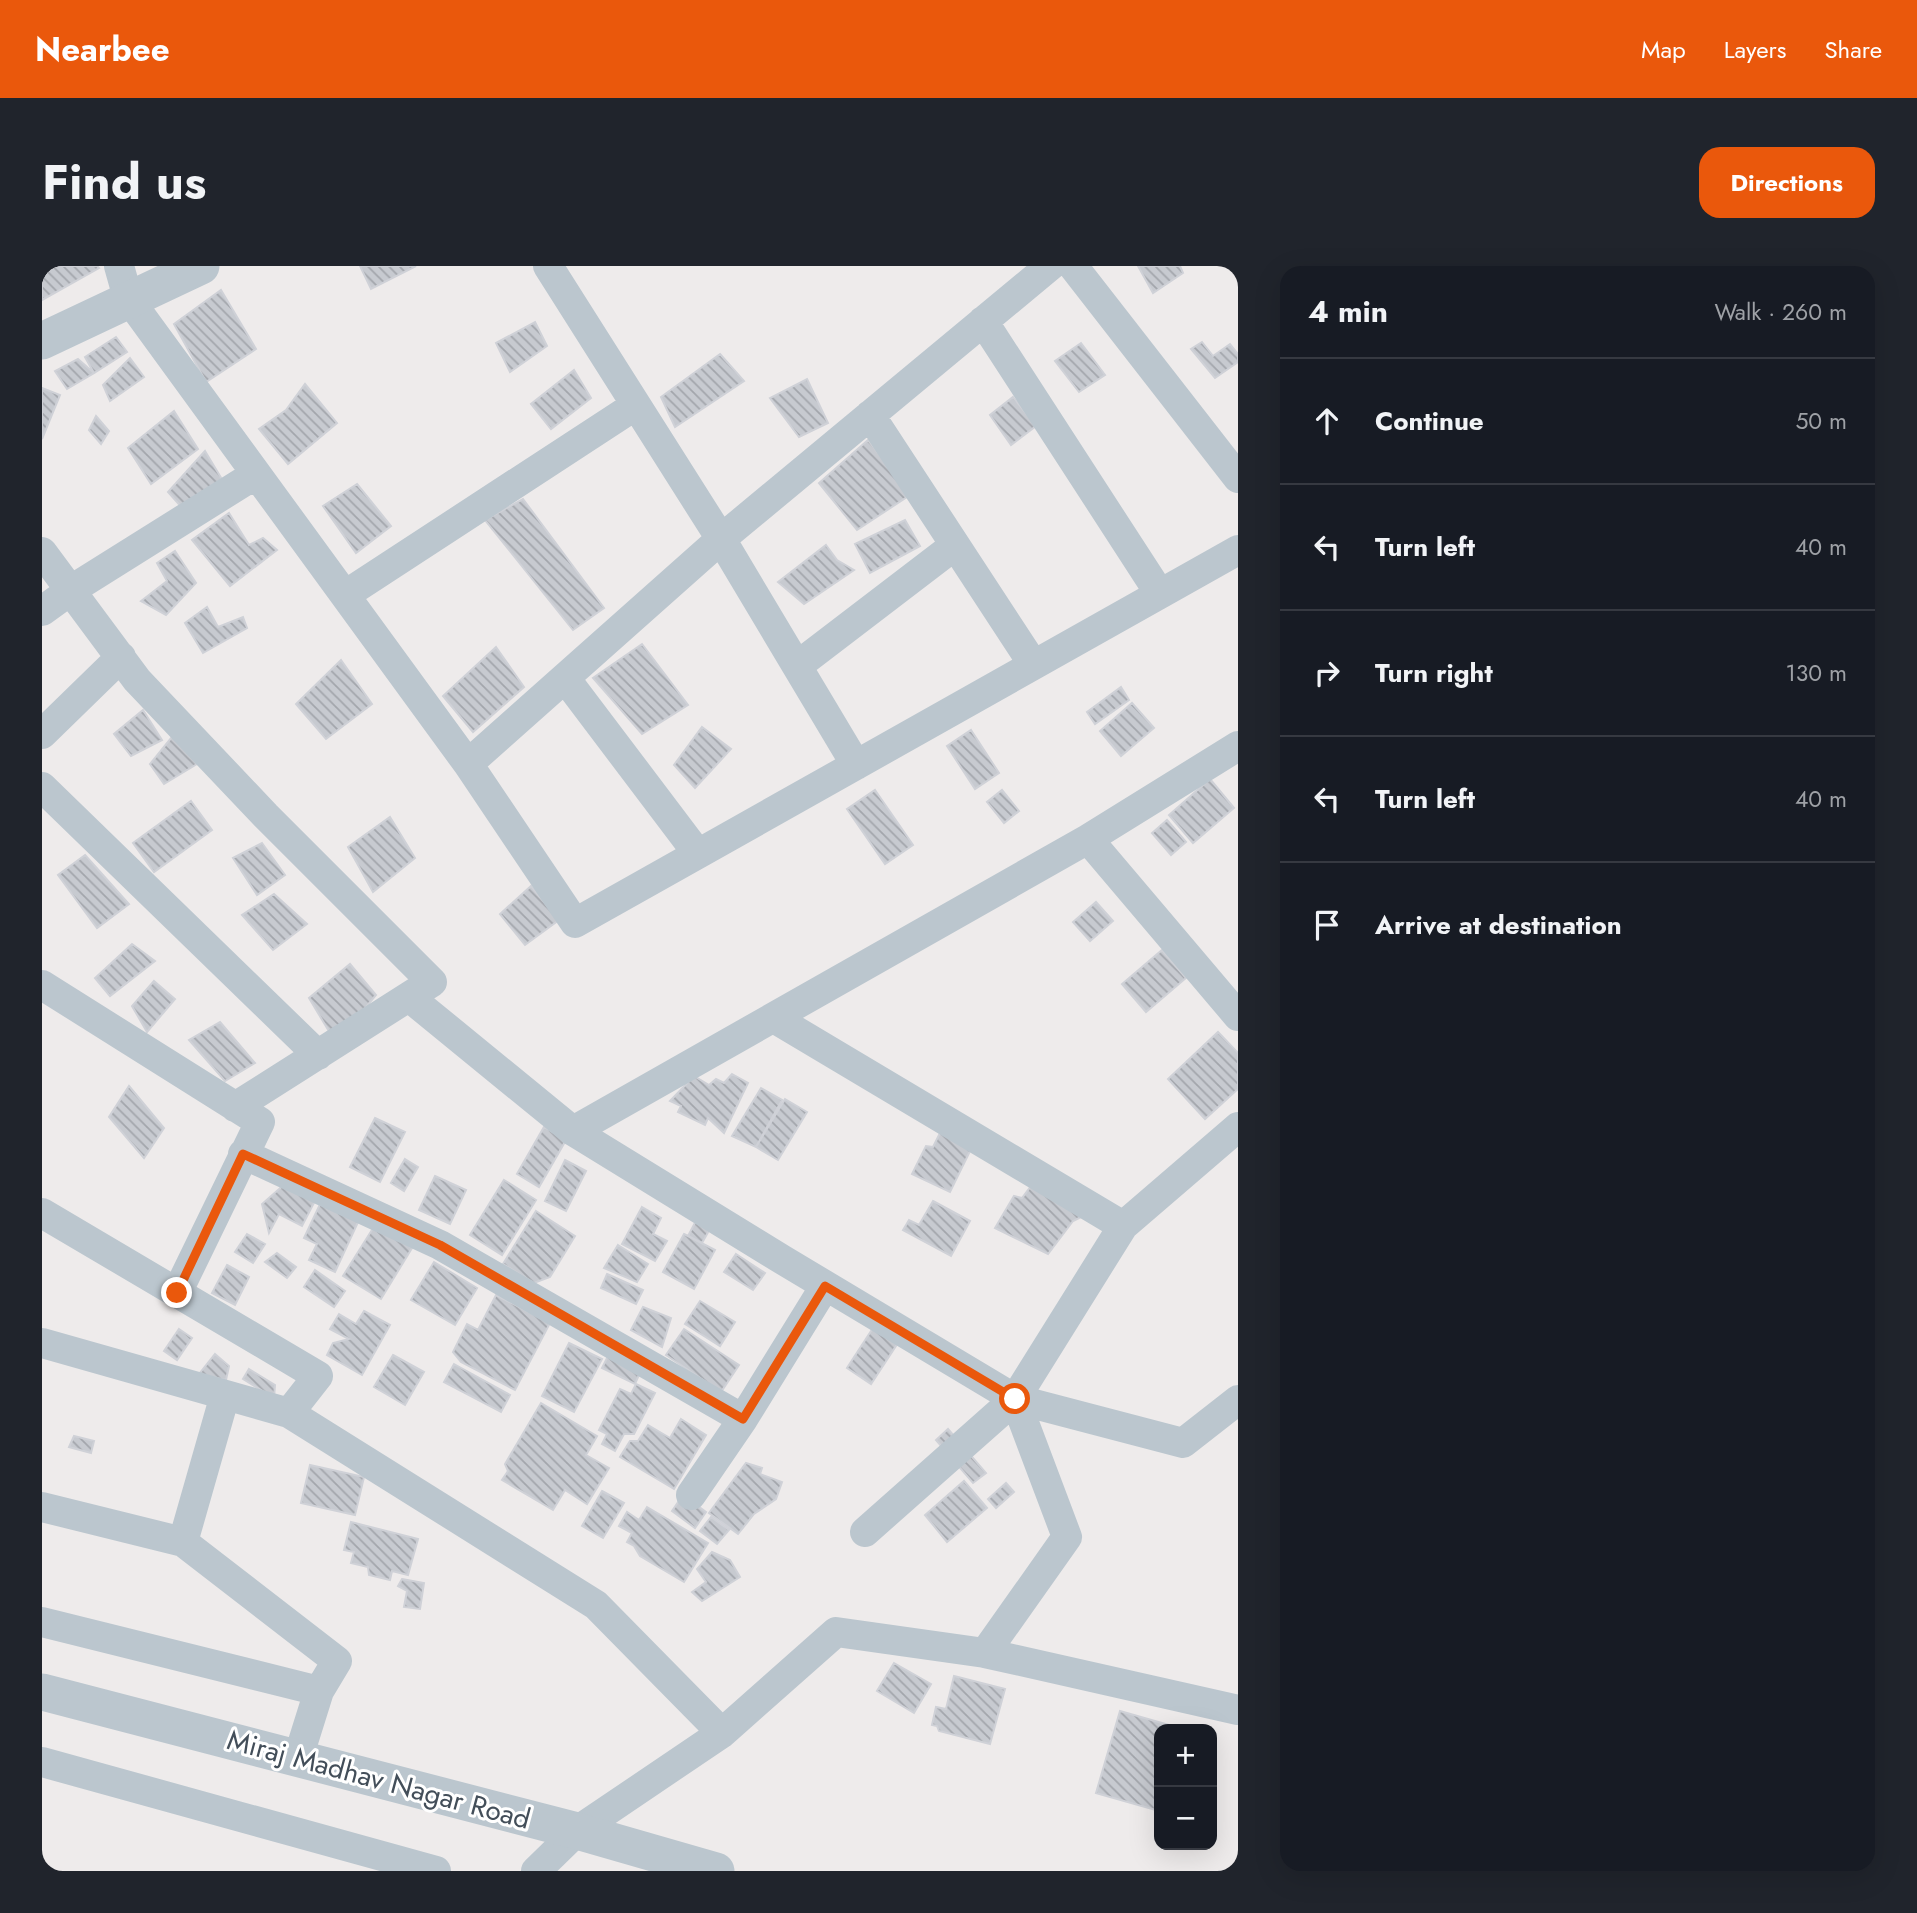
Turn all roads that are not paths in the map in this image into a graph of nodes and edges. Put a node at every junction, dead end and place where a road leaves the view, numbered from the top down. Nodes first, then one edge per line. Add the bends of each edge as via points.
1 (201, 266) edge
2 (548, 266) edge
3 (1050, 266) edge
4 (1073, 266) edge
5 (124, 282) edge
6 (983, 321) junction
7 (42, 341) edge
8 (636, 405) junction
9 (870, 415) junction
10 (256, 474) junction
11 (1238, 478) edge
12 (721, 539) junction
13 (954, 546) junction
14 (1238, 550) edge
15 (42, 552) edge
16 (71, 590) junction
17 (1160, 593) junction
18 (345, 595) junction
19 (42, 611) edge
20 (121, 657) junction
21 (1033, 664) junction
22 (797, 666) junction
23 (565, 678) junction
24 (42, 734) edge
25 (1238, 746) edge
26 (468, 764) junction
27 (856, 765) junction
28 (42, 787) edge
29 (1088, 839) junction
30 (698, 854) junction
31 (42, 985) edge
32 (409, 997) junction
33 (1238, 1016) edge
34 (774, 1018) junction
35 (318, 1055) junction
36 (235, 1107) junction
37 (1238, 1127) edge
38 (573, 1131) junction
39 (243, 1154) junction
40 (42, 1213) edge
41 (1123, 1226) junction
42 (825, 1286) junction
43 (177, 1293) junction
44 (42, 1343) edge
45 (225, 1395) junction
46 (1015, 1399) junction
47 (1238, 1400) edge
48 (289, 1413) junction
49 (743, 1419) junction
50 (691, 1495) dead end
51 (42, 1507) edge
52 (865, 1532) dead end
53 (183, 1542) junction
54 (42, 1622) edge
55 (985, 1653) junction
56 (319, 1691) junction
57 (42, 1692) edge
58 (1238, 1710) edge
59 (722, 1733) junction
60 (298, 1758) junction
61 (42, 1762) edge
62 (577, 1831) junction
63 (436, 1871) edge
64 (536, 1871) edge
65 (716, 1871) edge

1 - 5 street
2 - 8 street
3 - 6 street
4 - 11 street
5 - 7 street
5 - 10 street
6 - 9 street
6 - 17 street
8 - 12 street
8 - 18 street
9 - 12 street
9 - 13 street
10 - 16 street
10 - 18 street
12 - 22 street
12 - 23 street
13 - 21 street
13 - 22 street
14 - 17 street
15 - 16 street
16 - 19 street
16 - 20 street
17 - 21 street
18 - 26 street
20 - 24 street
20 - 32 street via 256,807 432,982
21 - 27 street
22 - 27 street
23 - 26 street
23 - 30 street
25 - 29 street
26 - 30 street via 575,923
27 - 30 street
28 - 35 street
29 - 33 street
29 - 34 street
31 - 36 street
32 - 35 street
32 - 38 street
34 - 38 street
34 - 41 street
35 - 36 street
36 - 39 street via 260,1122
37 - 41 street
38 - 42 street
39 - 43 street
39 - 49 street via 440,1245
40 - 43 street
41 - 46 street
42 - 46 street
42 - 49 street
43 - 48 street via 318,1376
44 - 45 street
45 - 48 street
45 - 53 street
46 - 47 street via 1183,1443
46 - 52 street
46 - 55 street via 1067,1537
48 - 59 street via 596,1605
49 - 50 street
51 - 53 street
53 - 56 street via 337,1661
54 - 56 street
55 - 58 street
55 - 59 street via 836,1632
56 - 60 street
57 - 60 street, Miraj Madhav Nagar Road
59 - 62 street
60 - 62 street, Miraj Madhav Nagar Road
61 - 63 street
62 - 64 street
62 - 65 street, Miraj Madhav Nagar Road

